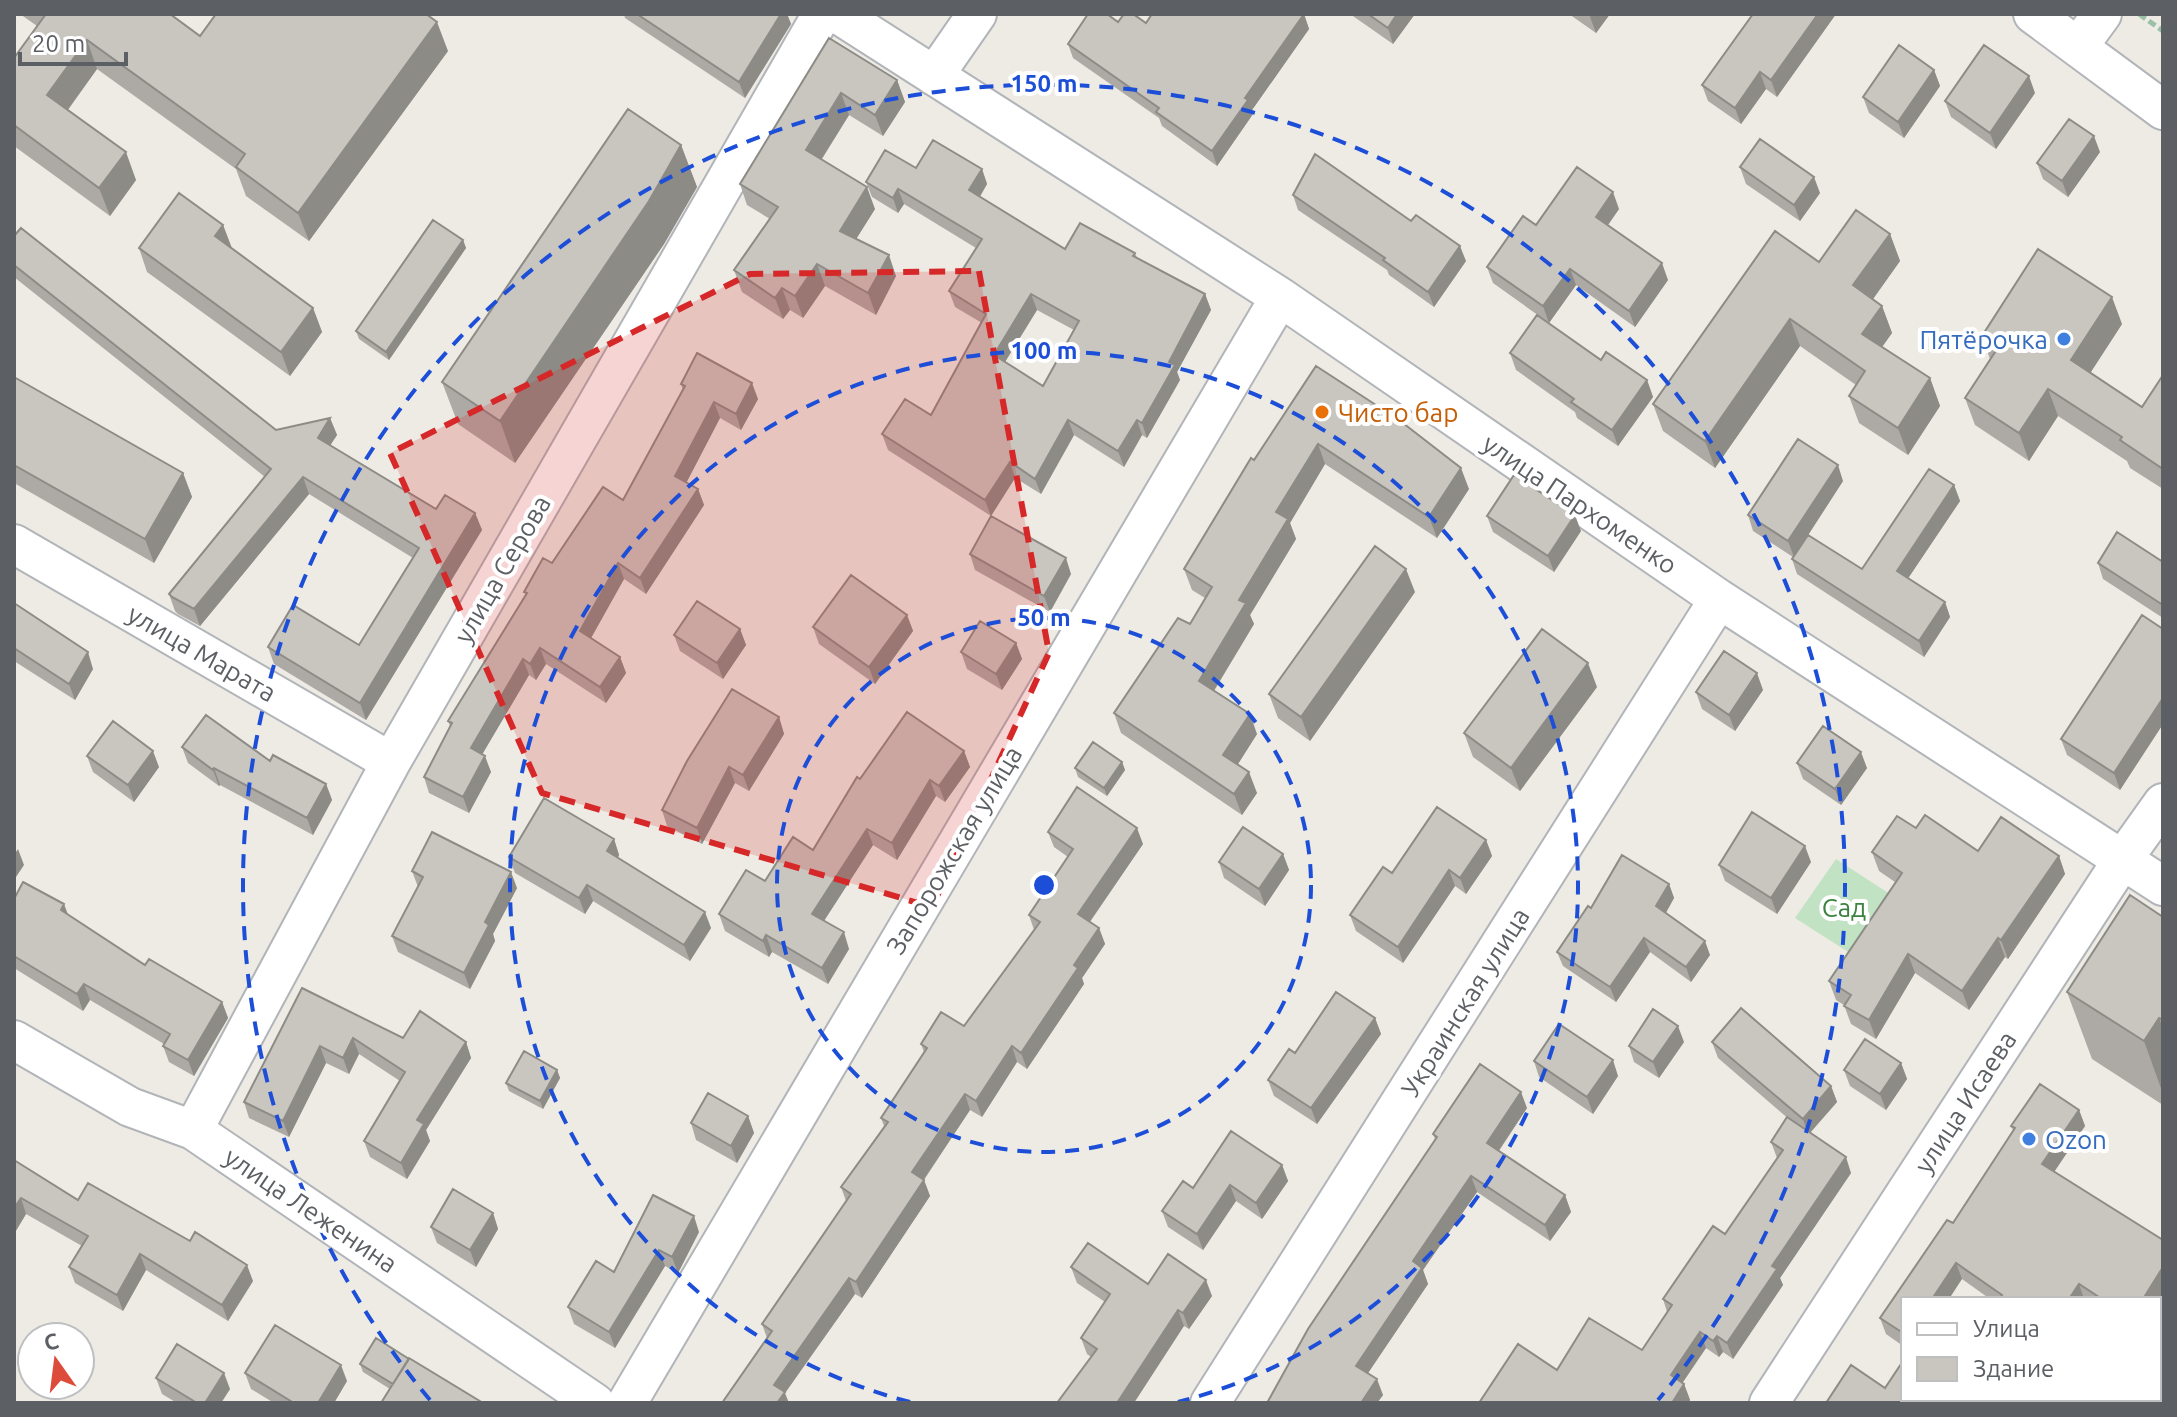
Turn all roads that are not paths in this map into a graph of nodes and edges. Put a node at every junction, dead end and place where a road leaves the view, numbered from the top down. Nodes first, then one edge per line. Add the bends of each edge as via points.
1 (822, 14) edge
2 (838, 14) edge
3 (977, 14) edge
4 (2033, 14) edge
5 (2102, 14) edge
6 (2078, 47) junction
7 (934, 76) junction
8 (2160, 102) edge
9 (1280, 297) junction
10 (14, 544) edge
11 (1719, 599) junction
12 (391, 762) junction
13 (2163, 803) edge
14 (2123, 859) junction
15 (2163, 886) edge
16 (14, 1040) edge
17 (193, 1130) junction
18 (595, 1403) edge
19 (627, 1403) edge
20 (1210, 1403) edge
21 (1769, 1403) edge

1 - 12 street, улица Серова
2 - 7 street, улица Пархоменко
3 - 7 street
4 - 6 street
5 - 6 street
6 - 8 street
7 - 9 street, улица Пархоменко
9 - 11 street, улица Пархоменко
9 - 19 street, Запорожская улица
10 - 12 street, улица Марата
11 - 14 street, улица Пархоменко
11 - 20 street, Украинская улица
12 - 17 street, улица Серова
13 - 14 street, улица Исаева
14 - 15 street, улица Пархоменко
14 - 21 street, улица Исаева
16 - 17 street, улица Леженина via 130,1107
17 - 18 street, улица Леженина

